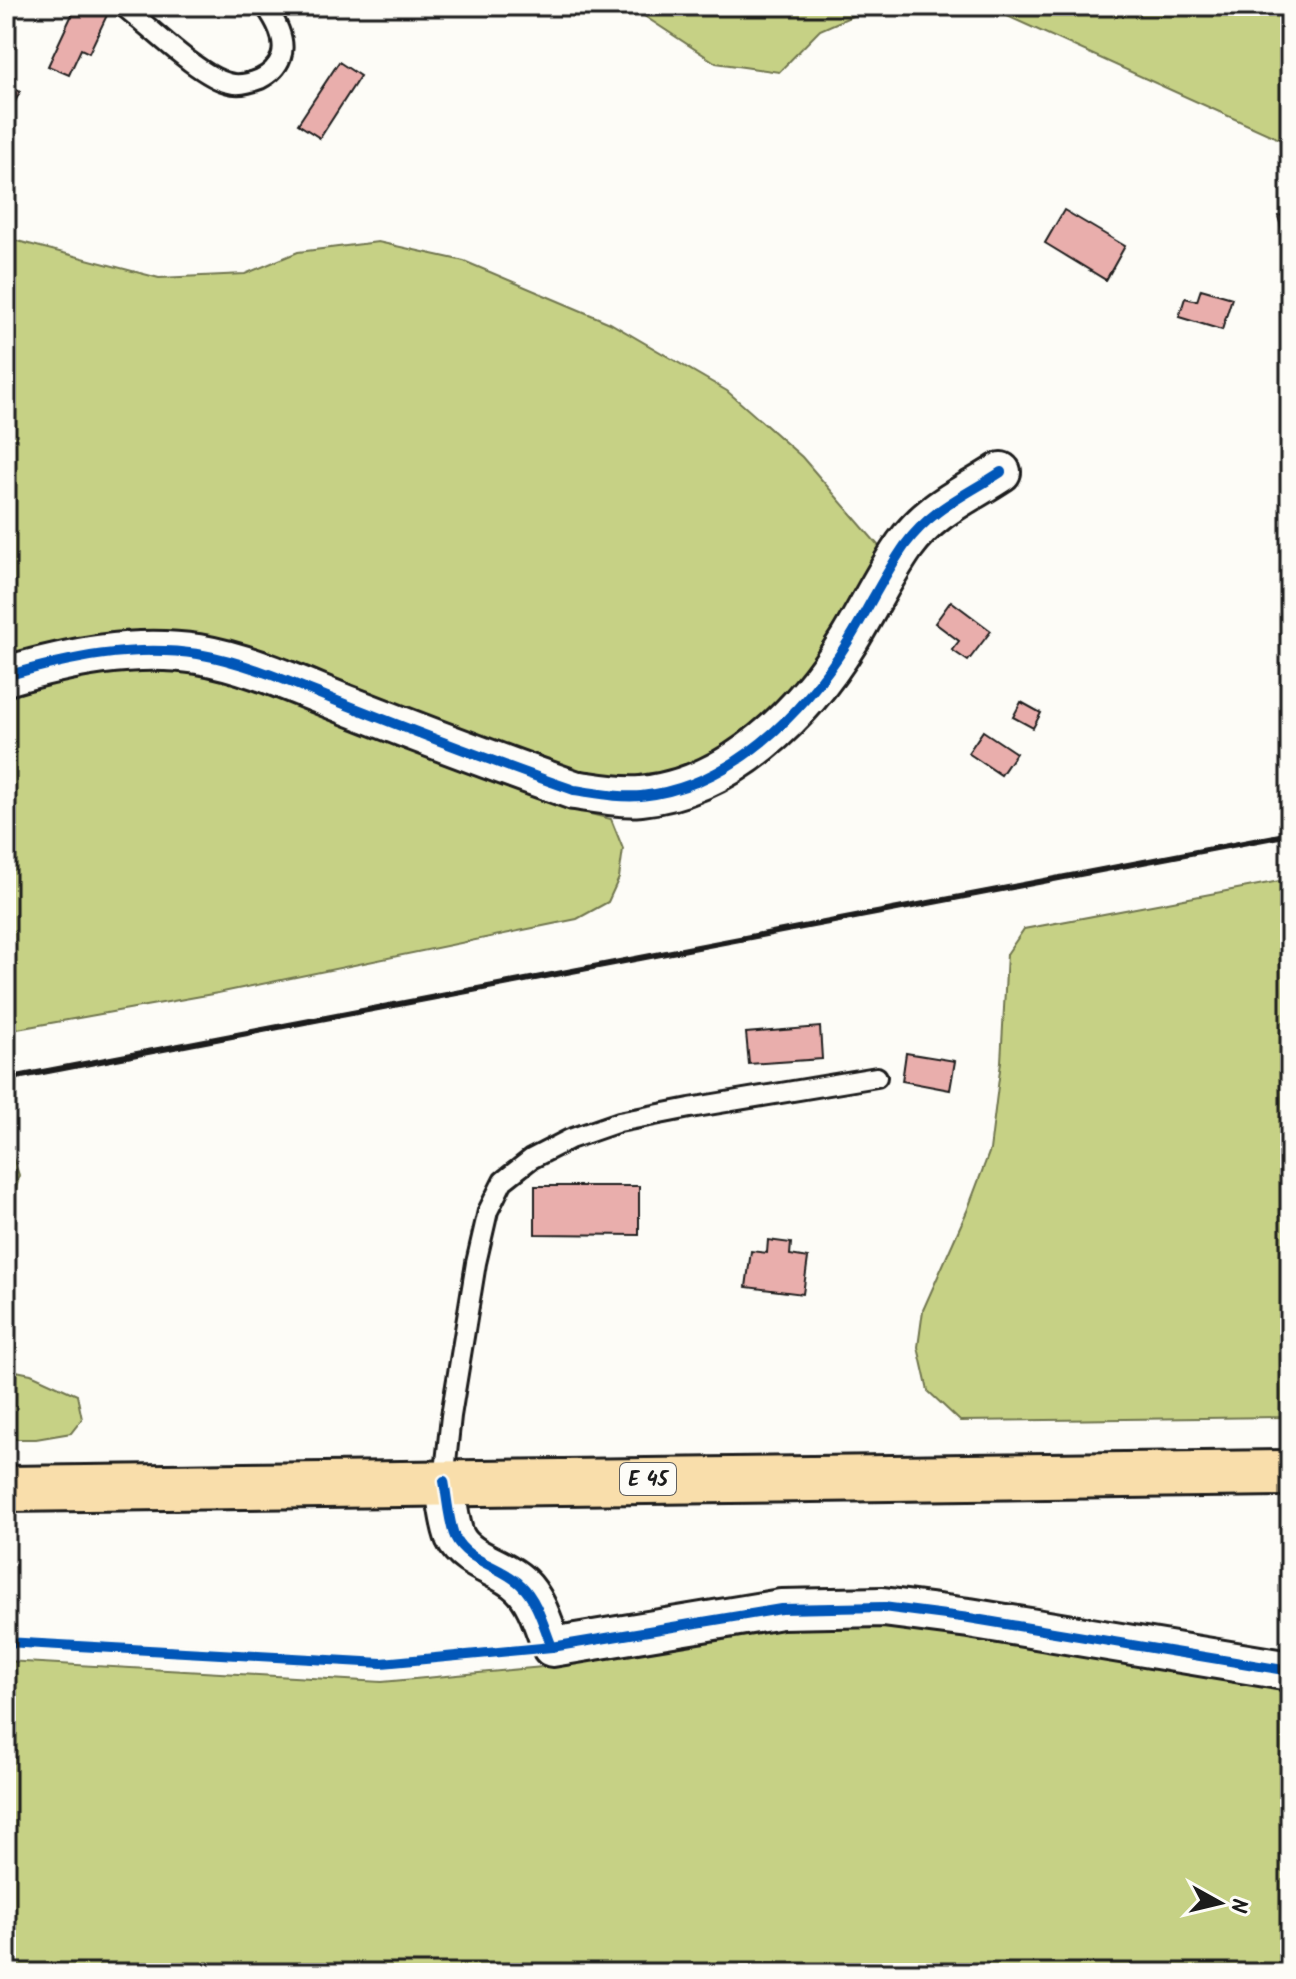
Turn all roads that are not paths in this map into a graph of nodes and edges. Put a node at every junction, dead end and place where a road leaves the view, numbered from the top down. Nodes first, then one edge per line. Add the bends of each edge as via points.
1 (123, 6) edge
2 (265, 6) edge
3 (1001, 472) dead end
4 (6, 676) edge
5 (877, 1077) dead end
6 (1290, 1473) edge
7 (444, 1481) junction
8 (6, 1489) edge
9 (1290, 1671) edge

1 - 2 lane via 208,74 230,84 249,83 278,65 283,52 280,31
3 - 4 street via 941,507 906,544 847,643 776,729 740,759 674,790 625,796 574,790 290,683 196,654 85,656
5 - 7 lane via 619,1122 570,1139 503,1181 488,1211 476,1263
6 - 7 highway, E 45
7 - 8 highway, E 45
7 - 9 street via 455,1537 467,1552 523,1586 552,1647 781,1609 883,1607

